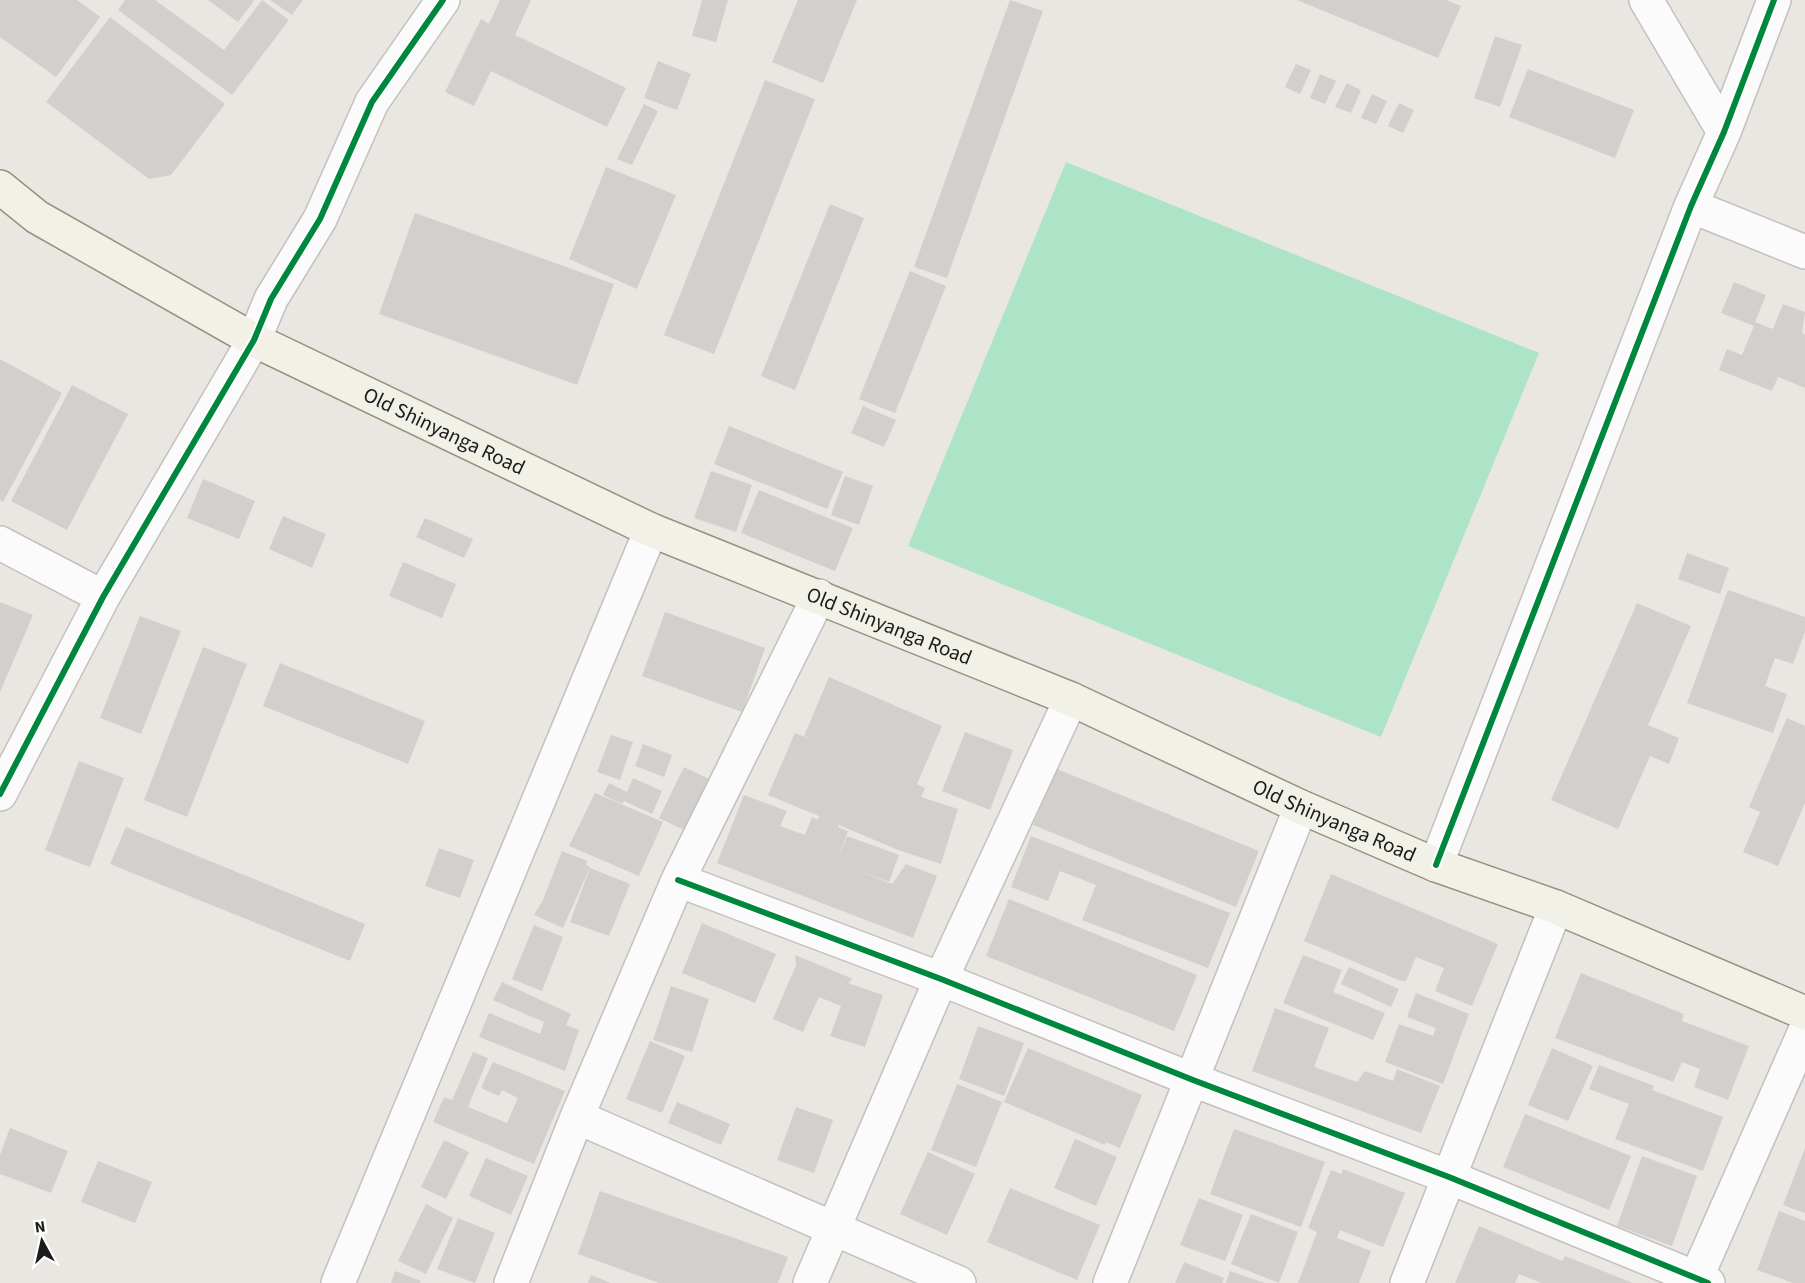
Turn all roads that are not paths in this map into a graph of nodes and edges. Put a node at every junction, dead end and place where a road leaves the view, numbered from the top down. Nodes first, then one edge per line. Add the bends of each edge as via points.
1 (443, 0) edge
2 (1646, 0) edge
3 (1774, 0) edge
4 (1724, 132) junction
5 (0, 187) edge
6 (1691, 206) junction
7 (1805, 252) edge
8 (254, 340) junction
9 (651, 530) junction
10 (0, 543) edge
11 (819, 596) junction
12 (103, 597) junction
13 (1071, 699) junction
14 (0, 794) edge
15 (1301, 807) junction
16 (1436, 866) junction
17 (678, 880) junction
18 (1556, 907) junction
19 (941, 979) junction
20 (1805, 1013) edge
21 (1805, 1031) edge
22 (1193, 1080) junction
23 (577, 1117) junction
24 (1449, 1177) junction
25 (833, 1227) junction
26 (1699, 1281) edge
27 (338, 1283) edge
28 (511, 1283) edge
29 (810, 1283) edge
30 (959, 1283) edge
31 (1110, 1283) edge
32 (1407, 1283) edge

1 - 8 street via 372,102 320,219 271,299
2 - 4 street
3 - 4 street
4 - 6 street
5 - 8 main road, Old Shinyanga Road via 37,217
6 - 7 street
6 - 16 street
8 - 9 main road, Old Shinyanga Road
8 - 12 street
9 - 11 main road, Old Shinyanga Road
9 - 27 street
10 - 12 street
11 - 13 main road, Old Shinyanga Road
11 - 17 street
12 - 14 street
13 - 15 main road, Old Shinyanga Road
13 - 19 street
15 - 16 main road, Old Shinyanga Road
15 - 22 street
16 - 18 main road, Old Shinyanga Road
17 - 19 street
17 - 23 street
18 - 20 main road, Old Shinyanga Road
18 - 24 street
19 - 22 street
19 - 25 street
21 - 26 street
22 - 24 street
22 - 31 street
23 - 25 street
23 - 28 street
24 - 26 street
24 - 32 street
25 - 29 street
25 - 30 street

